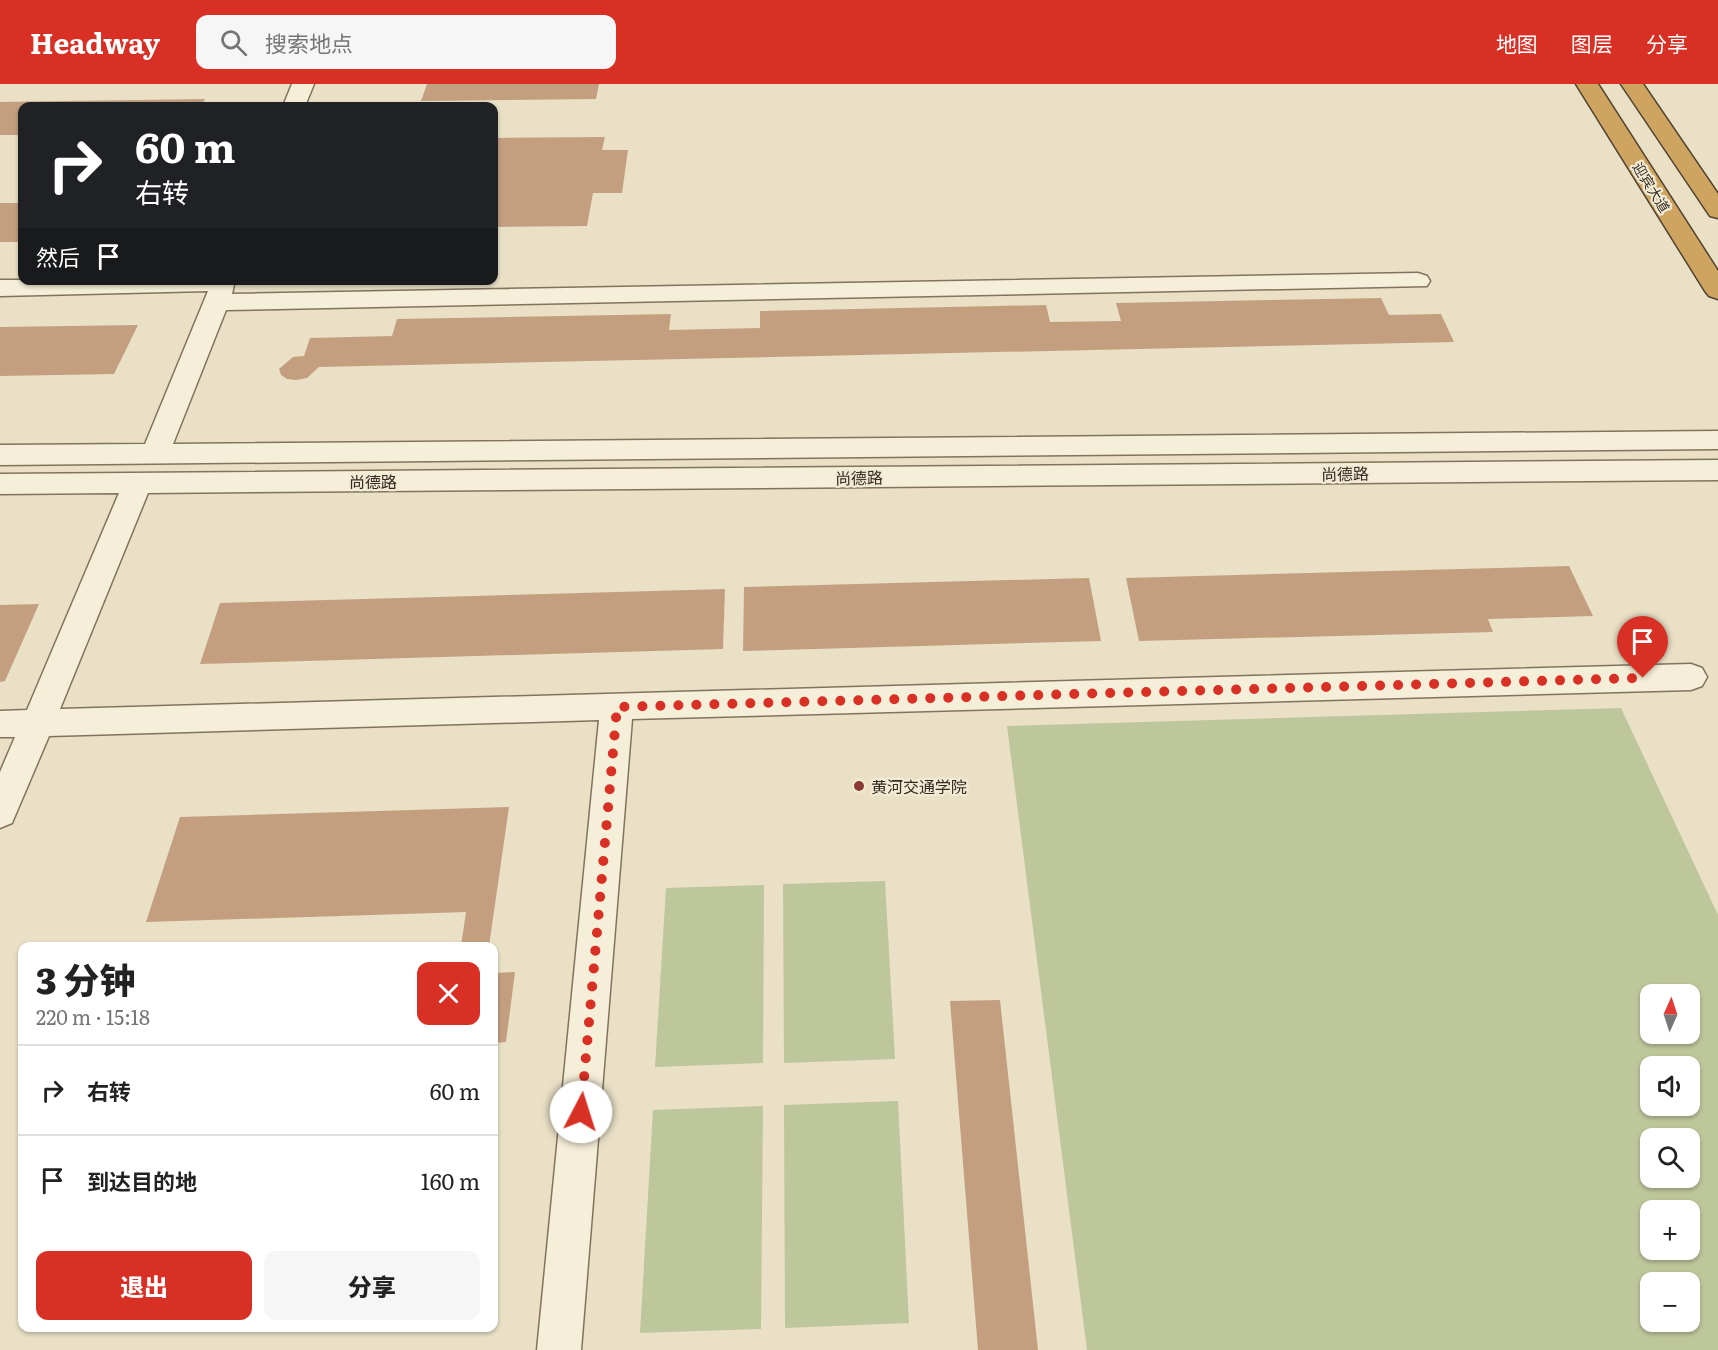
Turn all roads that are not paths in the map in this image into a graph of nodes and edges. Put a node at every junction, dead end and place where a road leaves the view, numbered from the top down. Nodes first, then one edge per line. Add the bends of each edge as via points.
1 (303, 84) edge
2 (1587, 84) edge
3 (1632, 84) edge
4 (296, 102) edge
5 (1718, 211) edge
6 (1418, 281) dead end
7 (0, 288) edge
8 (221, 288) edge
9 (1718, 291) edge
10 (1718, 440) edge
11 (155, 454) junction
12 (0, 455) edge
13 (1718, 470) edge
14 (138, 483) junction
15 (0, 484) edge
16 (1691, 677) dead end
17 (617, 707) junction
18 (38, 723) junction
19 (0, 724) edge
20 (0, 813) edge
21 (559, 1350) edge

1 - 4 street
2 - 9 highway, 迎宾大道
3 - 5 highway
6 - 8 street
7 - 8 street
8 - 11 street
10 - 11 street, 尚德路
11 - 12 street, 尚德路
13 - 14 street, 尚德路
14 - 15 street, 尚德路
14 - 18 street
16 - 17 street
17 - 18 street
17 - 21 street
18 - 19 street
18 - 20 street

